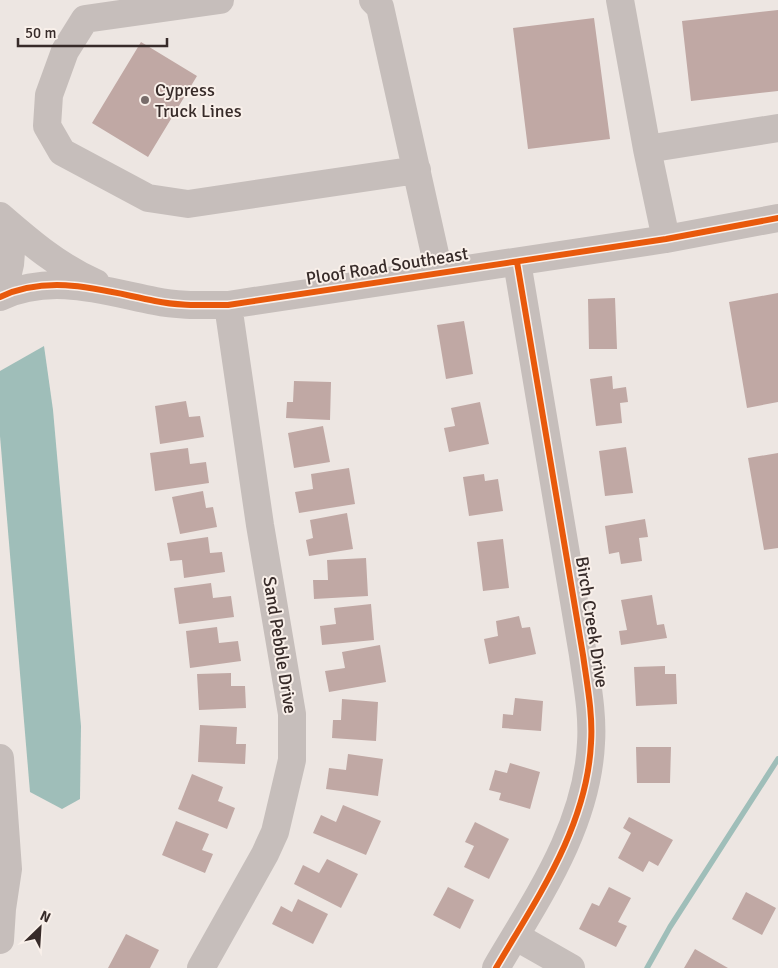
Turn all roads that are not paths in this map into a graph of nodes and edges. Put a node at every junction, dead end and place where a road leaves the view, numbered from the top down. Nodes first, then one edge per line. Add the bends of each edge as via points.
1 (220, 0) edge
2 (373, 0) edge
3 (620, 0) edge
4 (778, 128) edge
5 (647, 149) junction
6 (417, 170) junction
7 (0, 216) edge
8 (778, 218) edge
9 (666, 239) junction
10 (517, 262) junction
11 (439, 272) junction
12 (0, 289) edge
13 (113, 291) junction
14 (0, 297) edge
15 (228, 305) junction
16 (0, 758) edge
17 (1, 906) edge
18 (515, 936) junction
19 (0, 940) edge
20 (201, 968) edge
21 (496, 968) edge
22 (571, 968) edge

1 - 6 street via 85,19 65,51 49,95 47,126 62,152 148,198 188,204
2 - 6 street via 380,7
3 - 5 street
4 - 5 street
5 - 9 street
6 - 11 street
7 - 12 street via 10,237 11,260
7 - 13 street, Ploof Road Southeast via 34,246 75,274
8 - 9 street, Ploof Road Southeast
9 - 10 street, Ploof Road Southeast
10 - 11 street, Ploof Road Southeast
10 - 18 street, Birch Creek Drive via 583,656 592,742 582,801 569,838
11 - 15 street, Ploof Road Southeast
13 - 14 street, Ploof Road Southeast via 71,284 30,288
13 - 15 street, Ploof Road Southeast via 188,305
15 - 20 street, Sand Pebble Drive via 293,737 288,784 275,832 266,854
16 - 17 street via 8,869
17 - 19 street
18 - 21 street, Birch Creek Drive
18 - 22 street

